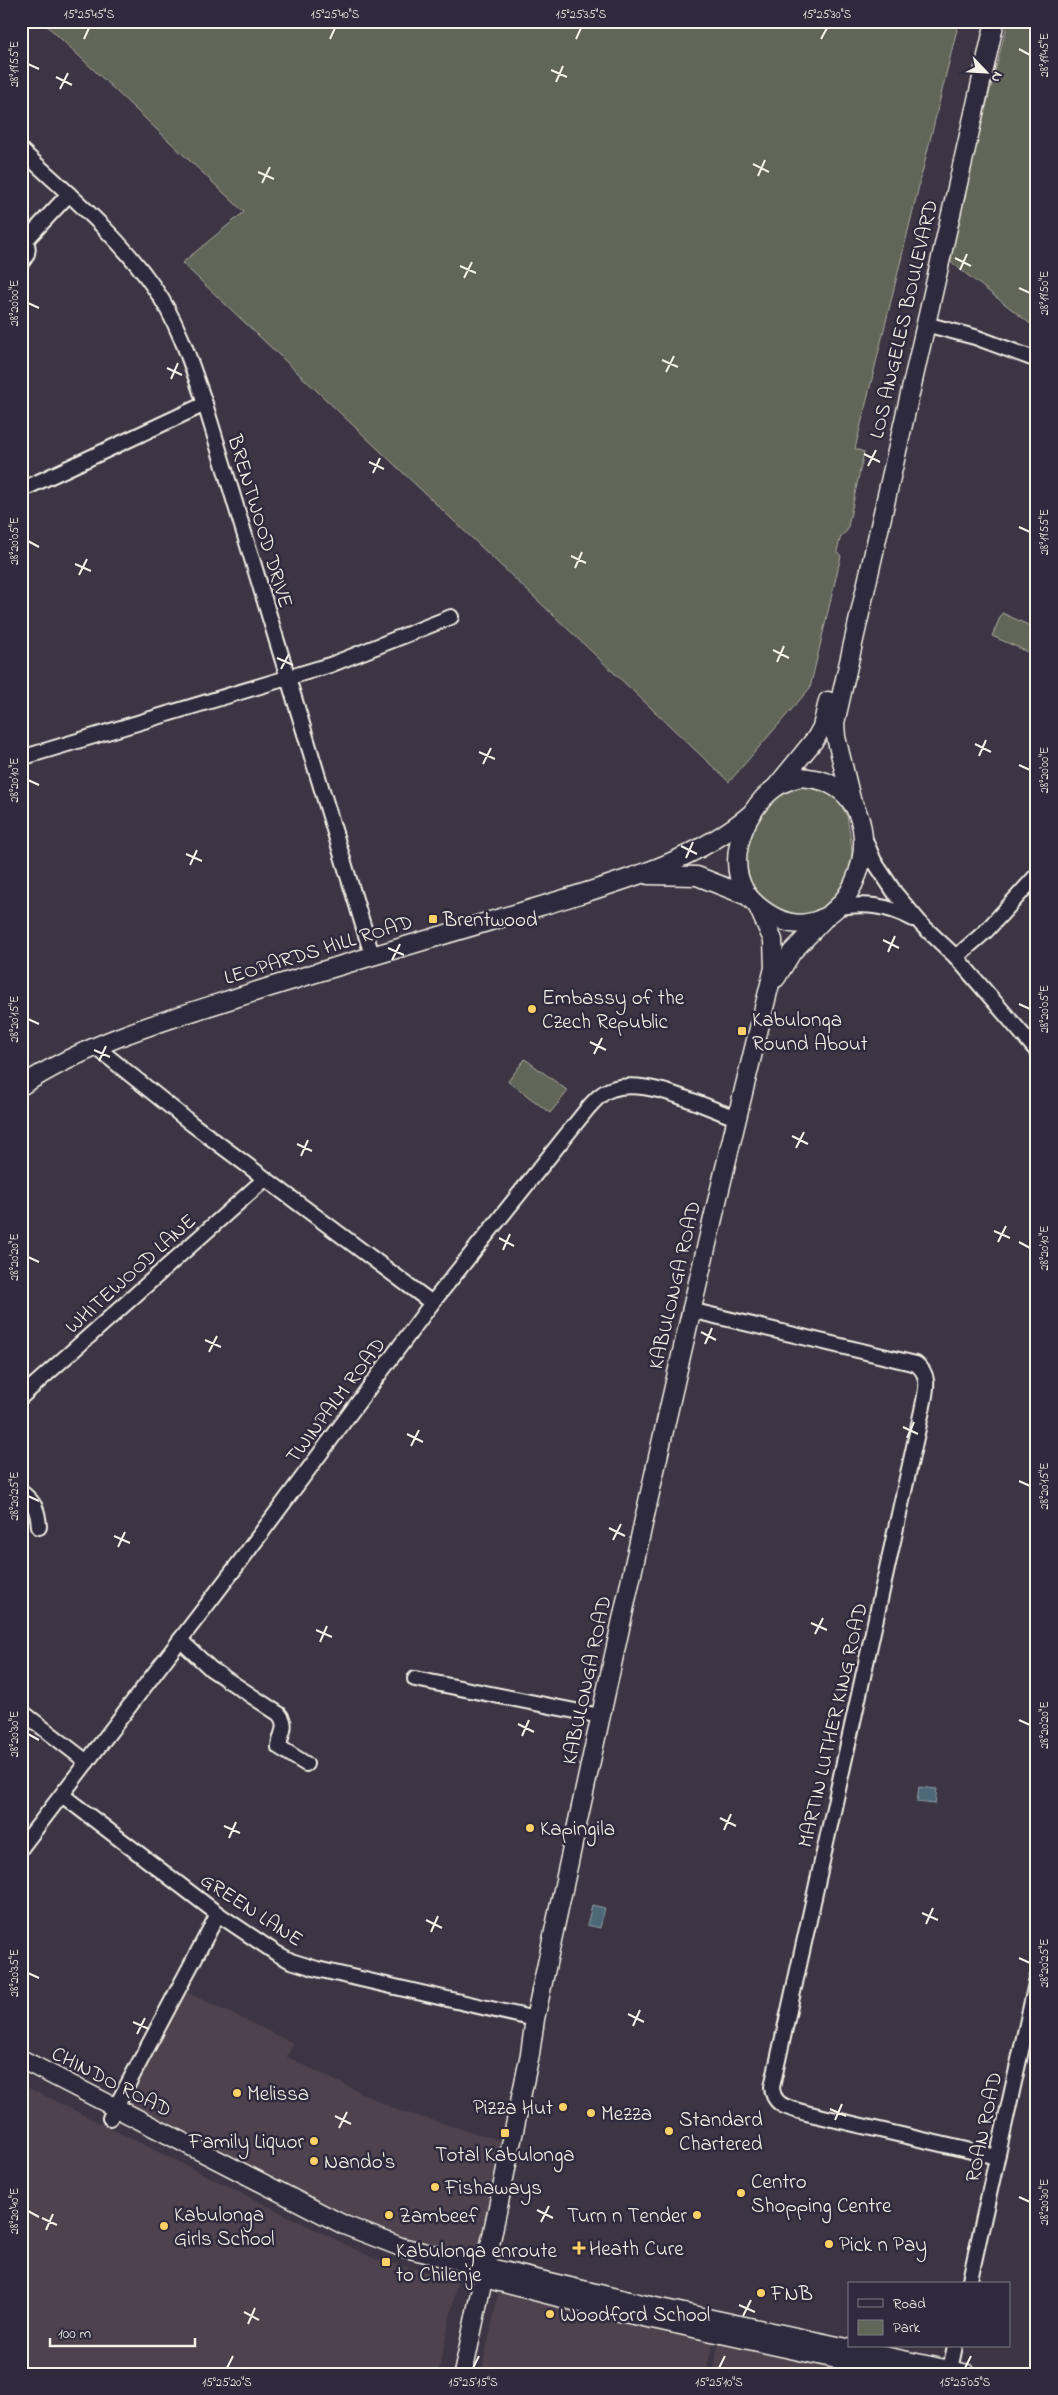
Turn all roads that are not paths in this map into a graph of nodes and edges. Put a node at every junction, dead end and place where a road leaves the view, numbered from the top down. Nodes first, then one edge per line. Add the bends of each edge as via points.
1 (986, 21) edge
2 (996, 21) edge
3 (21, 150) edge
4 (69, 194) junction
5 (23, 239) edge
6 (21, 262) edge
7 (925, 324) junction
8 (1037, 360) edge
9 (205, 404) junction
10 (21, 490) edge
11 (451, 617) dead end
12 (288, 679) junction
13 (21, 758) edge
14 (776, 787) junction
15 (852, 803) junction
16 (752, 813) junction
17 (863, 835) junction
18 (1037, 875) edge
19 (637, 876) junction
20 (752, 901) junction
21 (832, 912) junction
22 (922, 925) junction
23 (372, 955) junction
24 (956, 957) junction
25 (766, 999) junction
26 (96, 1047) junction
27 (1037, 1051) edge
28 (21, 1086) edge
29 (736, 1118) junction
30 (265, 1179) junction
31 (432, 1303) junction
32 (690, 1310) junction
33 (21, 1397) edge
34 (21, 1492) edge
35 (39, 1527) dead end
36 (180, 1640) junction
37 (415, 1678) dead end
38 (21, 1711) edge
39 (600, 1716) junction
40 (87, 1762) junction
41 (306, 1764) dead end
42 (62, 1795) junction
43 (21, 1848) edge
44 (218, 1914) junction
45 (1037, 1979) edge
46 (535, 2020) junction
47 (21, 2060) edge
48 (21, 2072) edge
49 (112, 2113) junction
50 (997, 2156) junction
51 (484, 2272) junction
52 (969, 2282) edge
53 (955, 2348) edge
54 (950, 2372) edge
55 (463, 2374) edge
56 (906, 2374) edge
57 (968, 2374) edge

1 - 14 main road, LOS ANGELES BOULEVARD via 822,727 806,752
2 - 7 main road, LOS ANGELES BOULEVARD
3 - 4 street, BRENTWOOD DRIVE
4 - 5 street
4 - 9 street, BRENTWOOD DRIVE via 110,233 154,286 176,326
5 - 6 street via 28,245 28,253
7 - 8 street via 975,337
7 - 15 main road, LOS ANGELES BOULEVARD via 835,723
9 - 10 street
9 - 12 street, BRENTWOOD DRIVE
11 - 12 street
12 - 13 street
12 - 23 street, BRENTWOOD DRIVE
14 - 15 main road via 801,777 810,778 830,783
14 - 16 main road
15 - 17 main road
16 - 19 main road, LEOPARDS HILL ROAD via 712,843
16 - 20 main road via 742,833 736,859 738,874
17 - 21 main road via 861,863 855,882
17 - 22 street via 888,884
18 - 24 street via 986,931
19 - 20 main road, LEOPARDS HILL ROAD via 697,876
19 - 23 main road, LEOPARDS HILL ROAD
20 - 21 main road via 771,916 796,924 809,923
20 - 25 main road, KABULONGA ROAD via 770,929 774,947 774,968
21 - 22 street via 857,904 881,905
21 - 25 main road, KABULONGA ROAD via 786,959
22 - 24 street
23 - 26 main road, LEOPARDS HILL ROAD via 131,1031
24 - 27 street
25 - 29 main road, KABULONGA ROAD
26 - 28 main road, LEOPARDS HILL ROAD
26 - 30 street
29 - 31 street, TWINPALM ROAD via 651,1088 614,1088 603,1092
29 - 32 main road, KABULONGA ROAD
30 - 31 street
30 - 33 street, WHITEWOOD LANE
31 - 36 street, TWINPALM ROAD
32 - 39 main road, KABULONGA ROAD
32 - 50 street, MARTIN LUTHER KING ROAD via 916,1364 926,1377 923,1406 772,2095 782,2106 806,2113
34 - 35 street via 35,1504
36 - 40 street, TWINPALM ROAD
36 - 41 street via 211,1669 279,1714 284,1729 279,1747
37 - 39 street
38 - 40 street
39 - 46 main road, KABULONGA ROAD
40 - 42 street, TWINPALM ROAD
42 - 43 street, TWINPALM ROAD
42 - 44 street, GREEN LANE
44 - 46 street, GREEN LANE via 276,1953 304,1966
44 - 49 street
45 - 50 street, ROAN ROAD
46 - 51 main road, KABULONGA ROAD
47 - 49 main road, CHINDO ROAD
48 - 49 main road, CHINDO ROAD
49 - 51 main road, CHINDO ROAD via 233,2183 377,2251
50 - 52 street, ROAN ROAD
51 - 54 main road
51 - 55 main road, KABULONGA ROAD
51 - 56 main road via 711,2333
53 - 54 street
54 - 57 main road

